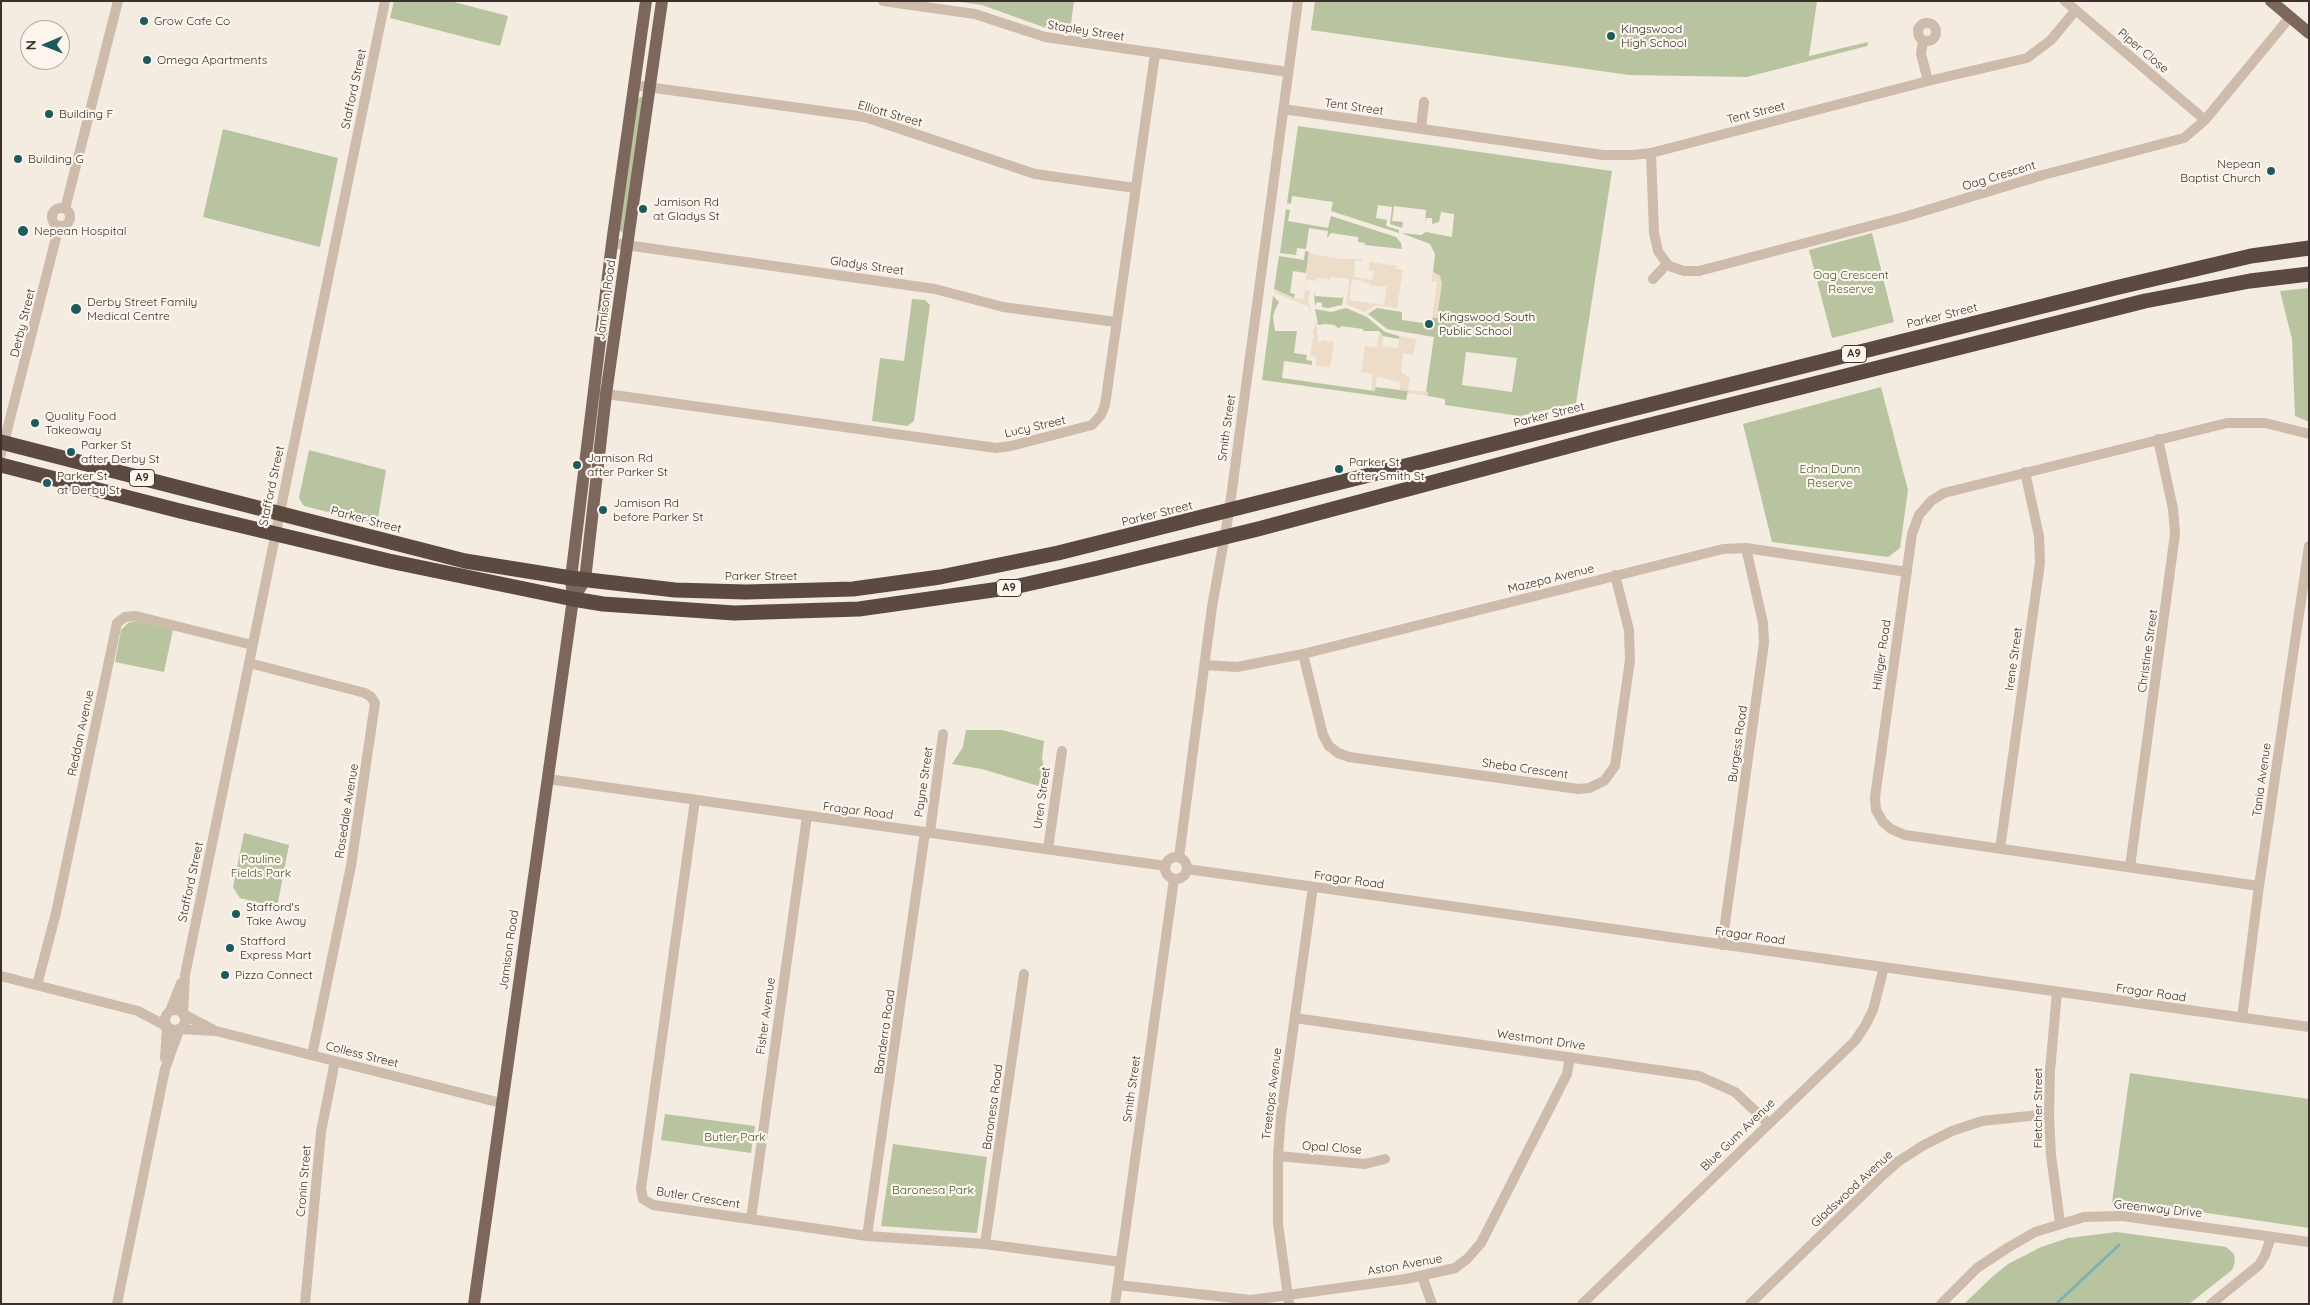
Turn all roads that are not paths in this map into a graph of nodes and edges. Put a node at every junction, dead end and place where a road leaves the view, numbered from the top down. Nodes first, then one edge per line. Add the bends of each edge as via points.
1 (118, 1) edge
2 (385, 1) edge
3 (646, 1) edge
4 (662, 1) edge
5 (883, 1) edge
6 (1298, 1) edge
7 (2065, 1) edge
8 (2272, 1) edge
9 (2075, 11) junction
10 (2290, 17) junction
11 (2309, 33) edge
12 (1923, 40) dead end
13 (1155, 54) junction
14 (1288, 72) junction
15 (1928, 81) junction
16 (633, 85) junction
17 (650, 88) junction
18 (1424, 102) dead end
19 (1283, 109) junction
20 (2205, 120) junction
21 (1421, 129) junction
22 (1651, 153) junction
23 (1135, 188) junction
24 (612, 243) junction
25 (628, 246) junction
26 (2309, 248) edge
27 (1667, 264) junction
28 (2309, 274) edge
29 (1653, 279) dead end
30 (1116, 322) junction
31 (600, 393) junction
32 (2309, 434) edge
33 (2158, 440) junction
34 (2, 446) edge
35 (1, 465) edge
36 (2025, 472) junction
37 (279, 512) junction
38 (1229, 512) junction
39 (275, 533) junction
40 (1223, 538) junction
41 (2309, 546) edge
42 (1746, 548) junction
43 (1907, 572) junction
44 (1615, 575) junction
45 (578, 579) junction
46 (573, 599) junction
47 (252, 645) junction
48 (1302, 654) junction
49 (249, 663) junction
50 (1204, 665) junction
51 (943, 734) dead end
52 (1062, 751) dead end
53 (548, 779) junction
54 (695, 800) junction
55 (807, 816) junction
56 (927, 832) junction
57 (1048, 849) junction
58 (2000, 849) junction
59 (1179, 857) junction
60 (1166, 866) junction
61 (2130, 868) junction
62 (1187, 869) junction
63 (1174, 879) junction
64 (2259, 886) junction
65 (1313, 887) junction
66 (1722, 945) junction
67 (1884, 967) junction
68 (1024, 974) dead end
69 (185, 975) junction
70 (1, 976) edge
71 (37, 985) junction
72 (2057, 992) junction
73 (138, 1011) junction
74 (170, 1011) junction
75 (183, 1013) junction
76 (1295, 1018) junction
77 (2242, 1018) junction
78 (166, 1026) junction
79 (2309, 1027) edge
80 (179, 1030) junction
81 (216, 1031) junction
82 (312, 1055) junction
83 (1570, 1057) junction
84 (334, 1061) junction
85 (165, 1069) junction
86 (501, 1103) junction
87 (2048, 1114) junction
88 (1768, 1123) junction
89 (1278, 1156) junction
90 (1385, 1158) dead end
91 (750, 1219) junction
92 (2060, 1223) junction
93 (867, 1236) junction
94 (2271, 1236) junction
95 (2309, 1242) edge
96 (985, 1244) junction
97 (1120, 1262) junction
98 (1422, 1276) junction
99 (1118, 1285) junction
100 (1289, 1300) edge
101 (117, 1304) edge
102 (306, 1304) edge
103 (474, 1304) edge
104 (1115, 1304) edge
105 (1432, 1304) edge
106 (1582, 1304) edge
107 (1750, 1304) edge
108 (1941, 1304) edge
109 (2211, 1304) edge

1 - 34 street, Derby Street via 65,209 56,209 52,214 53,222 59,226
2 - 37 street, Stafford Street
3 - 16 main road, Jamison Road
4 - 17 main road, Jamison Road
5 - 13 street, Stapley Street via 972,13 1045,38
6 - 14 street, Smith Street
7 - 9 street, Piper Close
8 - 10 main road
9 - 15 street, Tent Street via 2052,40 2027,58
9 - 20 street, Piper Close
10 - 11 main road
10 - 20 street, Oag Crescent
12 - 15 street via 1921,54
13 - 14 street, Stapley Street
13 - 23 street, Lucy Street
14 - 19 street, Smith Street
15 - 22 street, Tent Street
16 - 17 street, Elliott Street
16 - 24 main road, Jamison Road
17 - 23 street, Elliott Street via 865,117 1035,174
17 - 25 main road, Jamison Road
18 - 21 street
19 - 21 street, Tent Street
19 - 38 street, Smith Street
20 - 27 street, Oag Crescent via 2184,138 2172,142 1904,217 1699,271 1684,272
21 - 22 street, Tent Street via 1603,155
22 - 27 street via 1655,243
23 - 30 street, Lucy Street
24 - 25 street, Gladys Street
24 - 31 main road, Jamison Road
25 - 30 street, Gladys Street via 936,288 1002,307
25 - 31 main road, Jamison Road
26 - 38 highway, Parker Street / A9 via 2251,256 2115,288
27 - 29 street
28 - 40 highway, A9 via 2250,281 2145,301 1614,434
30 - 31 street, Lucy Street via 1105,405 1098,419 1086,428 1004,447
31 - 45 main road, Jamison Road
32 - 33 street, Hilliger Road via 2276,425 2246,422 2227,423
33 - 36 street, Hilliger Road
33 - 61 street, Christine Street via 2176,534
34 - 37 highway, Parker Street / A9
35 - 39 highway, A9
36 - 43 street, Hilliger Road via 1944,493 1931,501 1915,523
36 - 58 street, Irene Street via 2039,536 2040,563
37 - 39 street, Stafford Street
37 - 45 highway, Parker Street / A9 via 465,561
38 - 40 street, Smith Street
38 - 45 highway, Parker Street / A9 via 988,568 853,588 700,591
39 - 46 highway, A9 via 465,578
39 - 47 street, Stafford Street
40 - 46 highway, A9 via 1014,587 859,609 792,613 705,612
40 - 50 street, Smith Street
41 - 64 street, Tania Avenue
42 - 43 street, Mazepa Avenue
42 - 44 street, Mazepa Avenue via 1705,552
42 - 66 street, Burgess Road via 1763,623 1764,642
43 - 58 street, Hilliger Road via 1875,796 1876,810 1883,822 1897,833
44 - 48 street, Mazepa Avenue
44 - 48 street, Sheba Crescent via 1629,630 1630,660 1614,766 1604,781 1589,788 1338,753 1323,735
45 - 46 main road, Jamison Road
46 - 53 main road, Jamison Road
47 - 49 street, Stafford Street
47 - 71 street, Reddan Avenue via 136,616 125,617 117,623 56,912
48 - 50 street, Mazepa Avenue via 1237,667
49 - 69 street, Stafford Street
49 - 82 street, Rosedale Avenue via 365,693 375,703 352,866
50 - 59 street, Smith Street
51 - 56 street, Payne Street
52 - 57 street, Uren Street
53 - 54 street, Fragar Road
53 - 86 main road, Jamison Road
54 - 55 street, Fragar Road
54 - 91 street, Butler Crescent via 640,1193 643,1199 653,1204
55 - 56 street, Fragar Road
55 - 91 street, Fisher Avenue
56 - 57 street, Fragar Road
56 - 93 street, Banderra Road
57 - 60 street, Fragar Road
58 - 61 street, Hilliger Road
59 - 60 street via 1169,860
59 - 62 street
60 - 63 street via 1168,875
61 - 64 street, Hilliger Road
62 - 63 street via 1184,876
62 - 65 street, Fragar Road
63 - 97 street, Smith Street
64 - 77 street, Tania Avenue
65 - 66 street, Fragar Road
65 - 76 street, Treetops Avenue
66 - 67 street, Fragar Road
67 - 72 street, Fragar Road
67 - 88 street, Blue Gum Avenue via 1876,1002 1860,1034
68 - 96 street, Baronesa Road
69 - 74 street, Stafford Street
69 - 75 street, Stafford Street
70 - 71 street
71 - 73 street
72 - 77 street, Fragar Road
72 - 87 street, Fletcher Street
73 - 74 street
73 - 78 street
74 - 75 street
74 - 78 street via 165,1016
75 - 80 street via 185,1022
75 - 81 street, Colless Street
76 - 83 street, Westmont Drive
76 - 89 street, Treetops Avenue
77 - 79 street, Fragar Road
78 - 80 street
78 - 85 street
80 - 81 street, Colless Street
80 - 85 street
81 - 82 street, Colless Street
82 - 84 street, Colless Street
83 - 88 street, Westmont Drive via 1708,1079 1735,1092
83 - 98 street, Aston Avenue via 1566,1074 1477,1249 1454,1268
84 - 86 street, Colless Street
84 - 102 street, Cronin Street via 321,1132
85 - 101 street
86 - 103 main road, Jamison Road
87 - 92 street, Fletcher Street
87 - 107 street, Gladswood Avenue via 1982,1121 1924,1144 1883,1175
88 - 106 street, Blue Gum Avenue
89 - 90 street, Opal Close via 1365,1164
89 - 100 street, Treetops Avenue via 1278,1224
91 - 93 street, Butler Crescent
92 - 94 street, Greenway Drive via 2084,1217 2122,1216
92 - 108 street, Greenway Drive via 2035,1232 1977,1268
93 - 96 street, Butler Crescent
94 - 95 street, Greenway Drive
94 - 109 street via 2260,1265
96 - 97 street, Butler Crescent
97 - 99 street, Smith Street
98 - 100 street, Aston Avenue
98 - 105 street
99 - 100 street, Aston Avenue via 1242,1300
99 - 104 street, Smith Street

